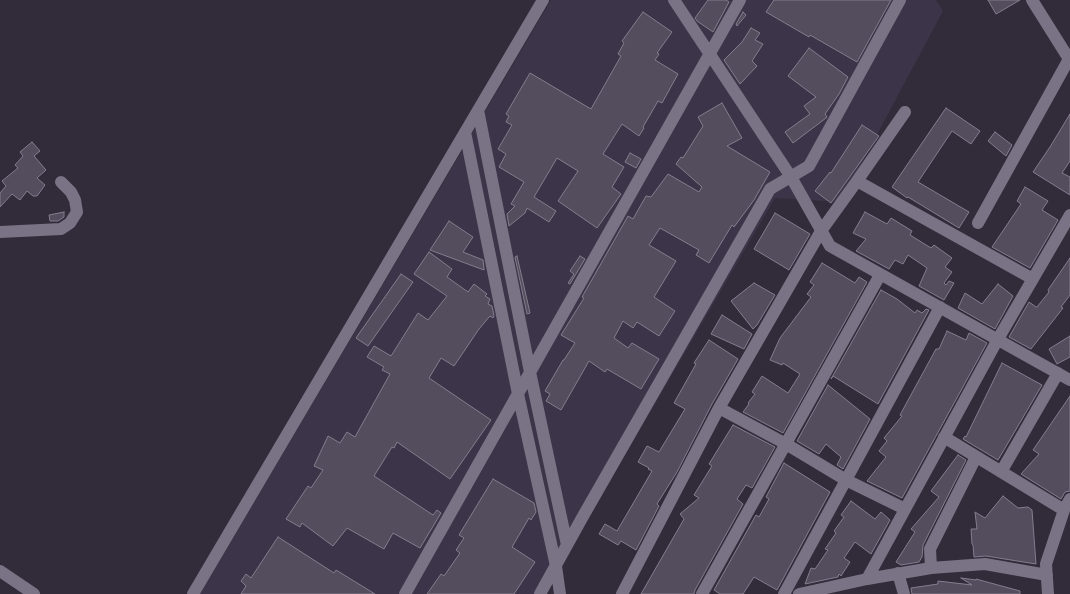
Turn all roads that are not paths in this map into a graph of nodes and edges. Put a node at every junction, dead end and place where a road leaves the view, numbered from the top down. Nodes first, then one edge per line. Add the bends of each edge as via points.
1 (543, 0) edge
2 (674, 0) edge
3 (740, 0) edge
4 (900, 0) edge
5 (1032, 0) edge
6 (710, 54) junction
7 (1070, 59) edge
8 (478, 110) junction
9 (905, 112) dead end
10 (465, 132) junction
11 (791, 177) junction
12 (857, 181) junction
13 (61, 182) dead end
14 (1070, 215) edge
15 (978, 223) dead end
16 (821, 231) junction
17 (0, 232) edge
18 (880, 275) junction
19 (1033, 279) junction
20 (497, 289) junction
21 (515, 296) junction
22 (940, 307) junction
23 (998, 339) junction
24 (530, 372) junction
25 (1058, 373) junction
26 (1070, 380) edge
27 (520, 389) junction
28 (536, 396) junction
29 (719, 408) junction
30 (944, 437) junction
31 (786, 444) junction
32 (976, 457) junction
33 (1001, 472) junction
34 (846, 480) junction
35 (1070, 499) edge
36 (905, 509) junction
37 (1064, 510) junction
38 (567, 545) junction
39 (556, 566) junction
40 (930, 568) junction
41 (0, 571) edge
42 (898, 573) junction
43 (1046, 575) junction
44 (867, 578) junction
45 (823, 591) edge
46 (34, 594) edge
47 (193, 594) edge
48 (405, 594) edge
49 (540, 594) edge
50 (560, 594) edge
51 (622, 594) edge
52 (702, 594) edge
53 (784, 594) edge
54 (798, 594) edge
55 (904, 594) edge
56 (1048, 594) edge

1 - 8 street
2 - 6 street
3 - 6 street
4 - 11 street via 809,166
5 - 7 street
6 - 11 street
6 - 24 street
7 - 15 street
8 - 10 street
8 - 21 street
9 - 12 street
10 - 20 street
10 - 47 street
11 - 16 street
11 - 38 street via 770,189
12 - 16 street
12 - 19 street
13 - 17 street via 76,200 77,212 70,223 61,229
14 - 19 street
16 - 18 street via 830,246
16 - 29 street
18 - 22 street
18 - 31 street
19 - 23 street
20 - 21 street
20 - 27 street
21 - 24 street
22 - 23 street
22 - 34 street
23 - 25 street
23 - 30 street
24 - 27 street
24 - 28 street
25 - 26 street
25 - 33 street
27 - 28 street
27 - 39 street
27 - 48 street
28 - 38 street
29 - 31 street
29 - 51 street
30 - 32 street
30 - 36 street
31 - 34 street
31 - 52 street
32 - 33 street
32 - 40 street via 930,549
33 - 37 street
34 - 36 street
34 - 53 street
35 - 37 street
36 - 44 street
37 - 43 street via 1046,564
38 - 39 street
39 - 49 street
39 - 50 street
40 - 42 street
40 - 43 street via 985,564
41 - 46 street
42 - 44 street
42 - 55 street
43 - 56 street
44 - 45 street
45 - 54 street

